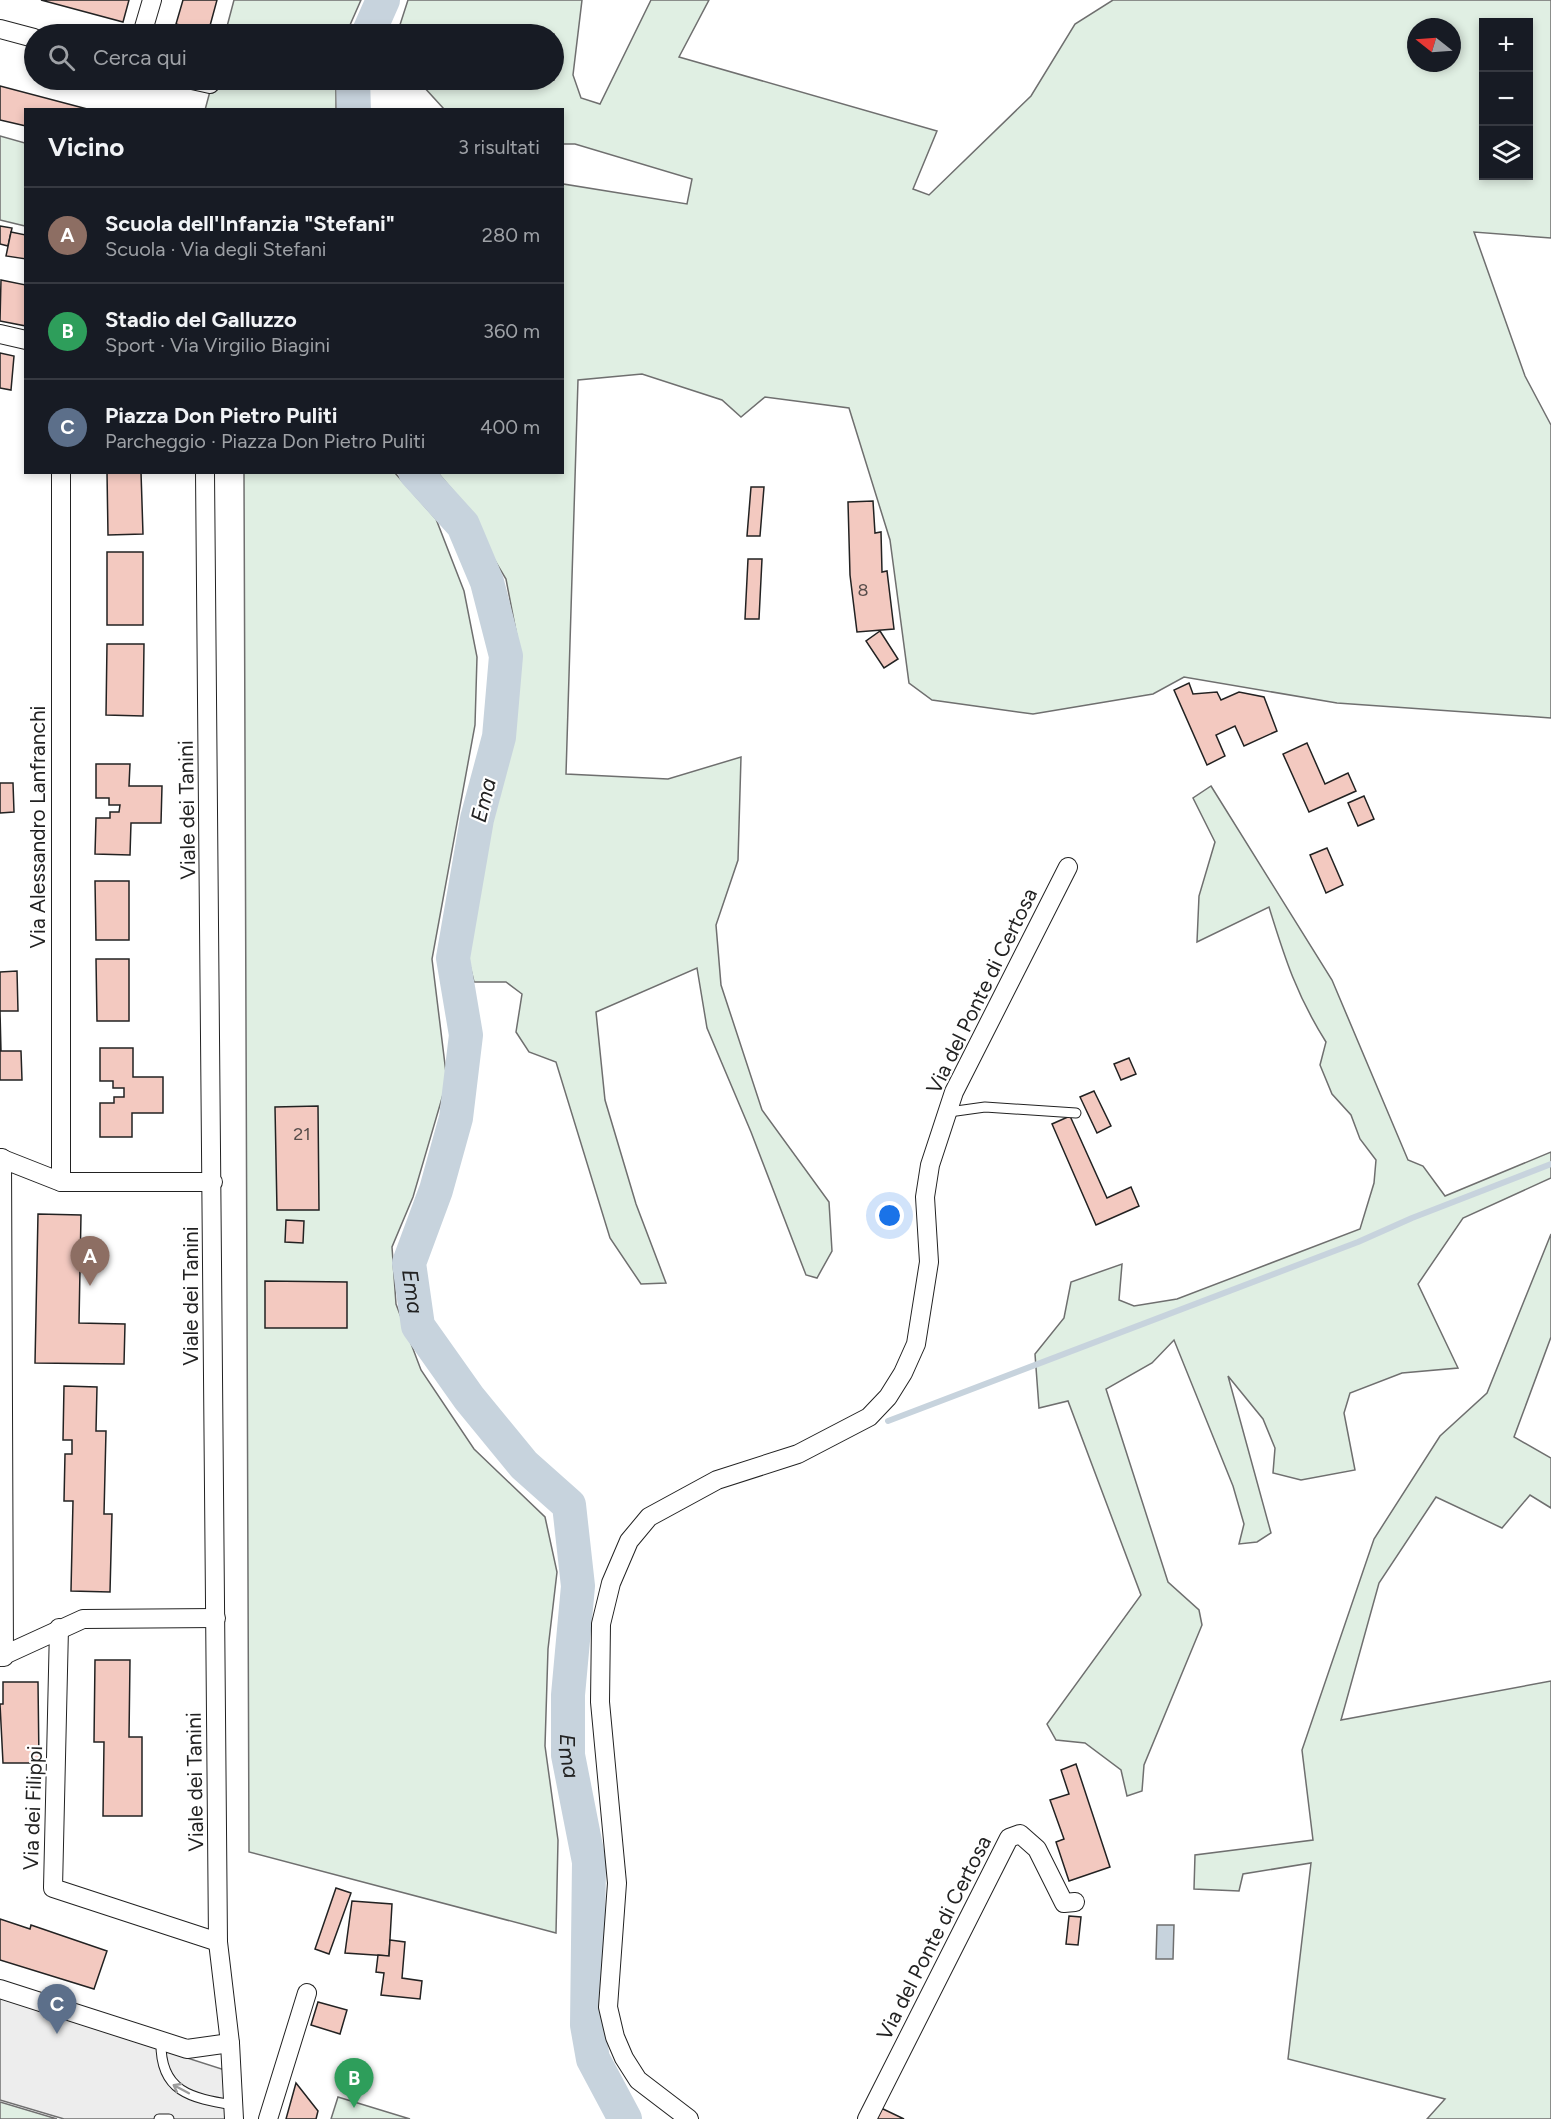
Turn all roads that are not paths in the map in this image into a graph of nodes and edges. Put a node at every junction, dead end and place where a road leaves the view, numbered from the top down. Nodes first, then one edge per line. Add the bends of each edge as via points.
1 (152, 0) edge
2 (145, 24) edge
3 (0, 29) edge
4 (24, 35) edge
5 (0, 334) edge
6 (24, 340) edge
7 (61, 474) edge
8 (205, 474) edge
9 (1068, 867) dead end
10 (949, 1112) junction
11 (1076, 1113) dead end
12 (1, 1158) edge
13 (61, 1182) junction
14 (213, 1182) junction
15 (216, 1618) junction
16 (59, 1628) junction
17 (2, 1657) edge
18 (1075, 1902) dead end
19 (218, 1942) junction
20 (0, 1989) edge
21 (307, 1993) dead end
22 (161, 2042) junction
23 (230, 2043) junction
24 (233, 2112) edge
25 (159, 2119) edge
26 (169, 2119) edge
27 (268, 2119) edge
28 (689, 2119) edge
29 (867, 2119) edge

1 - 2 street
3 - 4 street
5 - 6 street
7 - 13 street, Via Alessandro Lanfranchi
8 - 14 street, Viale dei Tanini
9 - 10 street, Via del Ponte di Certosa via 954,1092
10 - 11 lane via 985,1107
10 - 28 street, Via del Ponte di Certosa via 930,1165 925,1197 929,1262 916,1344 888,1397 869,1417 798,1454 717,1480 649,1517 629,1541 611,1583 601,1624 601,1680 618,1883 608,2007 615,2037 638,2080
12 - 13 street
12 - 17 street
13 - 14 street
14 - 15 street, Viale dei Tanini
15 - 16 street via 83,1619
15 - 19 street, Viale dei Tanini
16 - 17 street
16 - 19 street, Via dei Filippi via 53,1888
18 - 29 street, Via del Ponte di Certosa via 1064,1903 1037,1849 1020,1834 1009,1838
19 - 23 street, Viale dei Tanini
20 - 22 street
21 - 27 street
22 - 23 street via 187,2049
24 -> 22 lane via 174,2086 161,2060
23 - 24 street, Viale dei Tanini
25 - 26 lane

